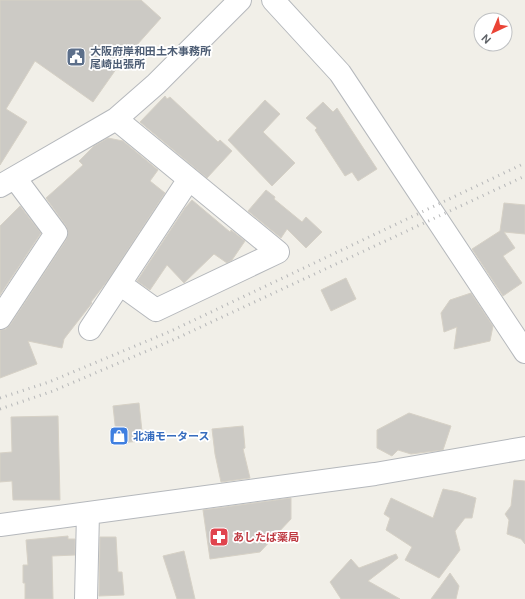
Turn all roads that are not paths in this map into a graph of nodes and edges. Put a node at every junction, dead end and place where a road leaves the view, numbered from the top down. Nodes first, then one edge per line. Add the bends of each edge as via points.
1 (240, 0) edge
2 (273, 0) edge
3 (116, 119) junction
4 (189, 179) junction
5 (7, 182) edge
6 (120, 284) junction
7 (0, 318) edge
8 (90, 329) dead end
9 (525, 352) edge
10 (525, 448) edge
11 (88, 513) junction
12 (0, 525) edge
13 (86, 599) edge

1 - 3 street via 156,84
2 - 9 street via 340,73
3 - 4 street
3 - 5 street
4 - 6 street
4 - 6 street via 278,252 156,310
5 - 7 street via 56,233
6 - 8 street
10 - 11 street via 375,474
11 - 12 street
11 - 13 street

